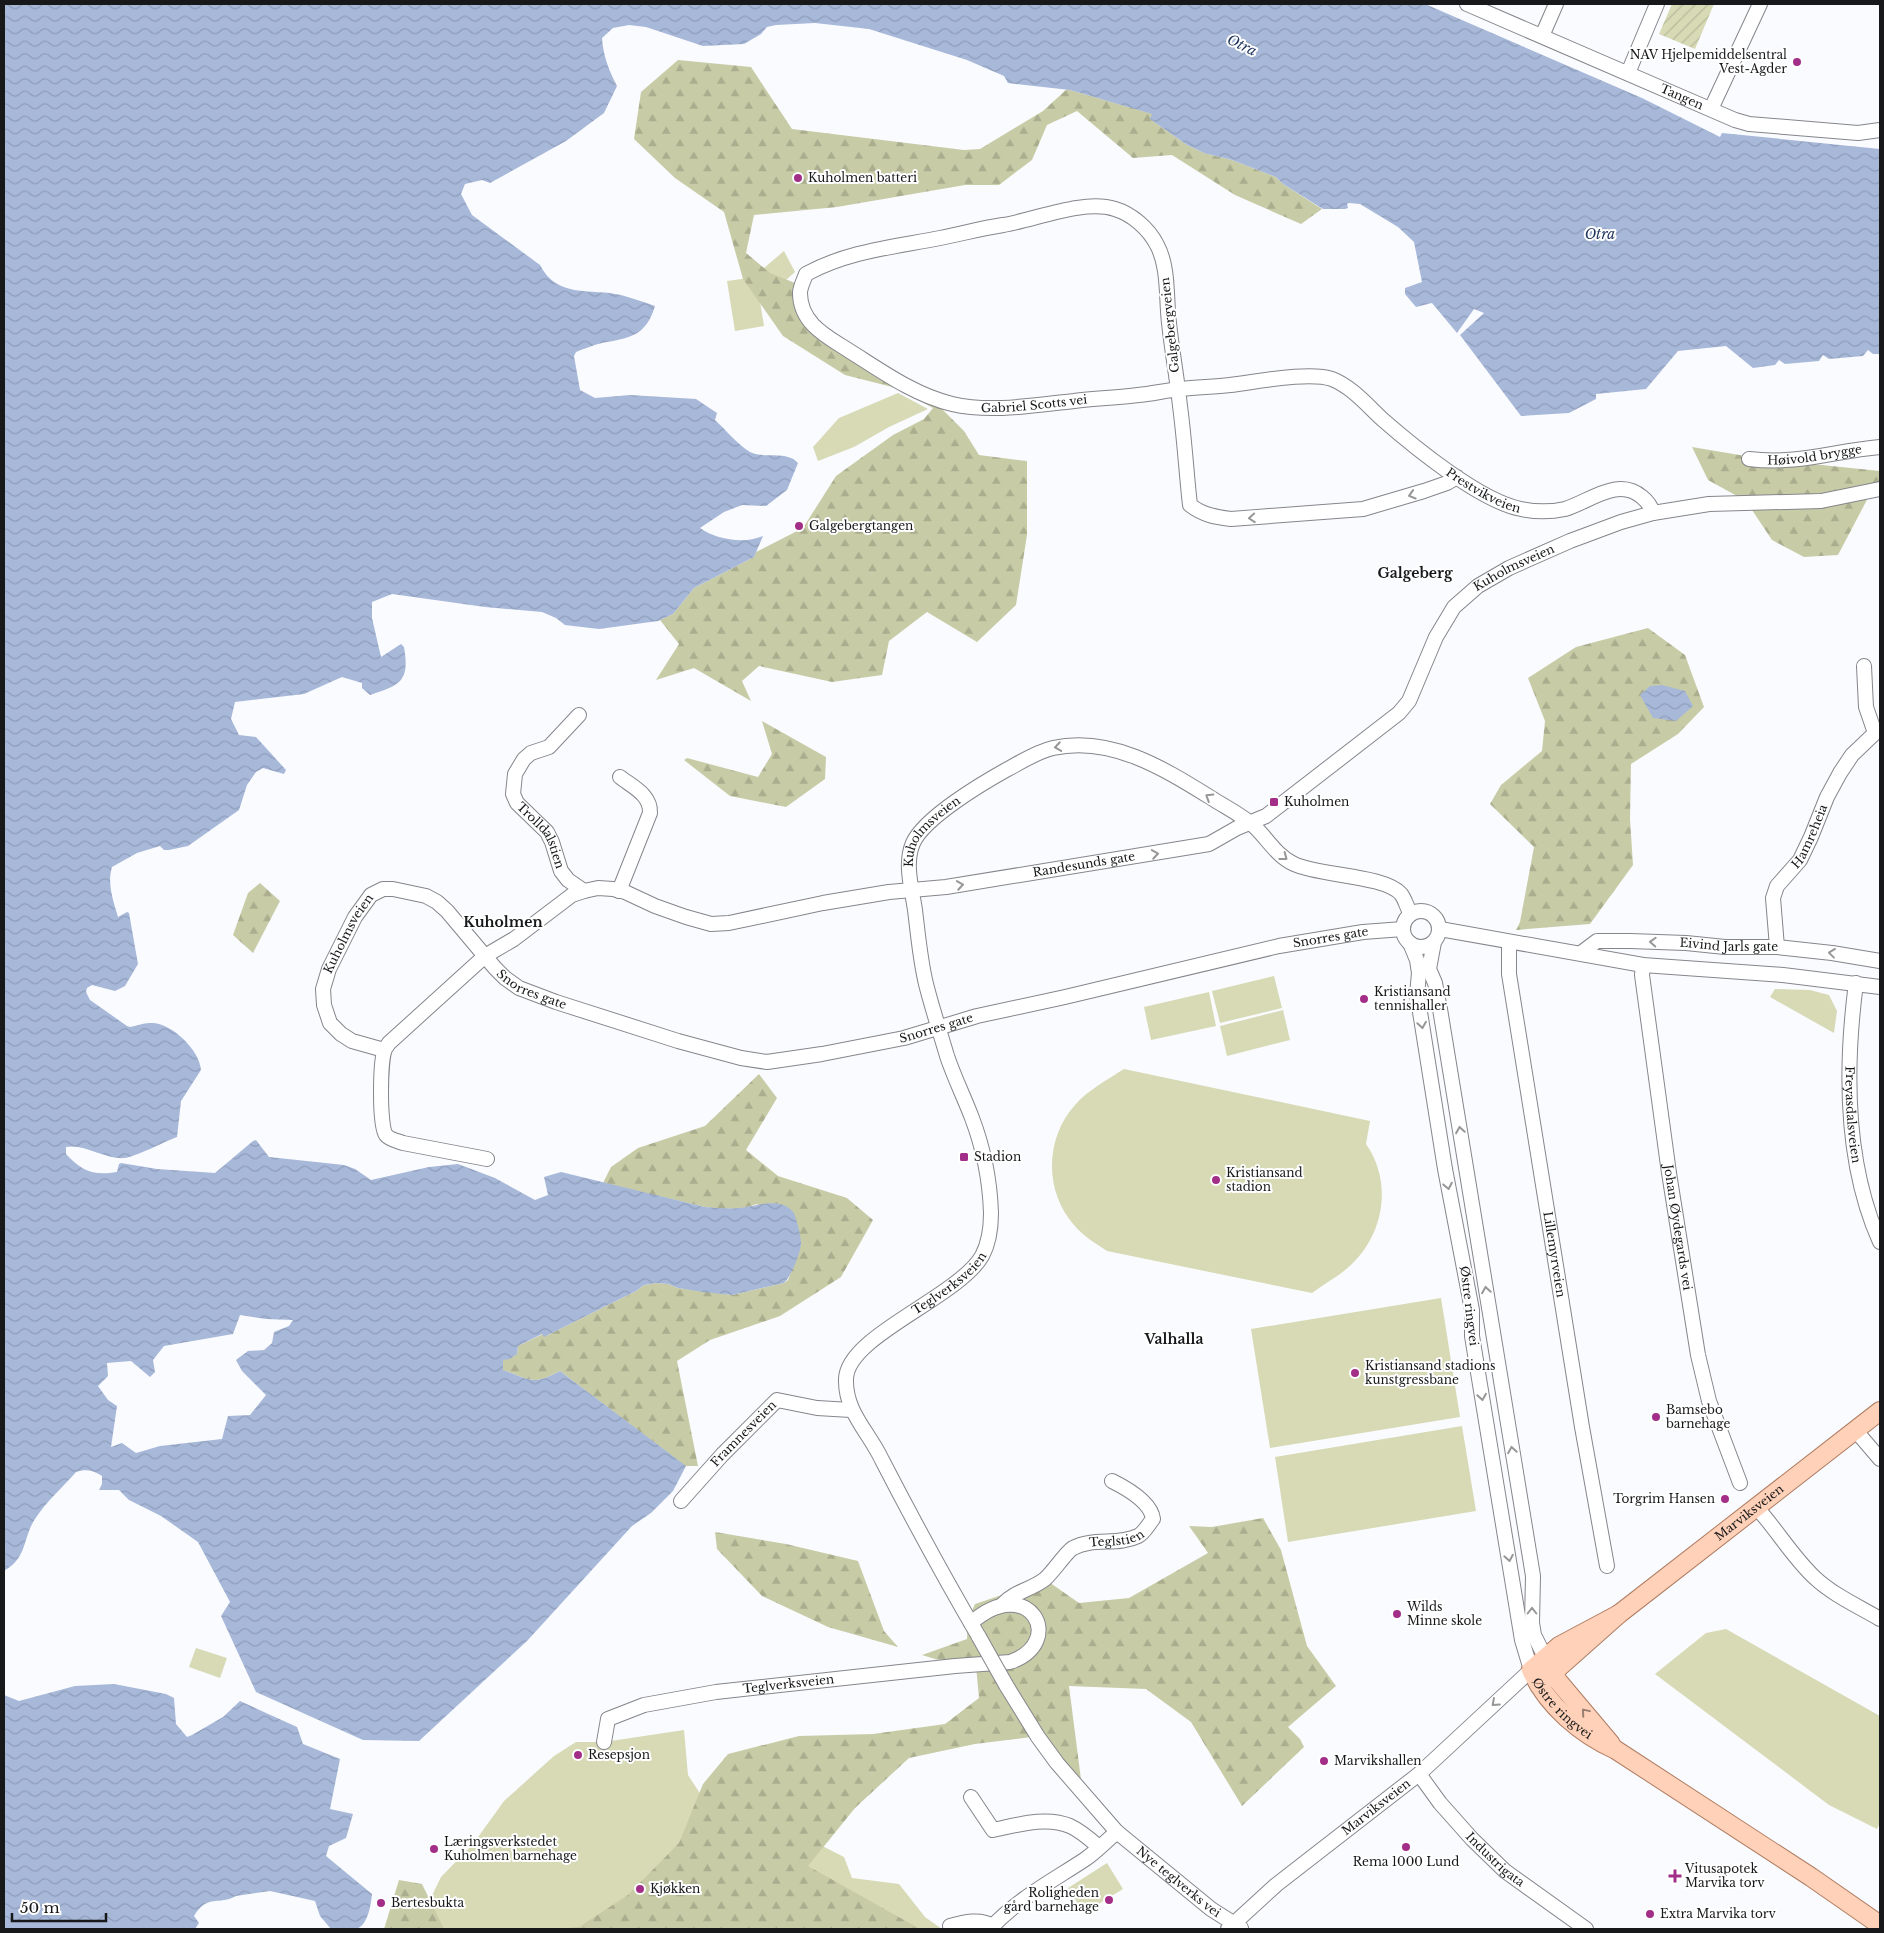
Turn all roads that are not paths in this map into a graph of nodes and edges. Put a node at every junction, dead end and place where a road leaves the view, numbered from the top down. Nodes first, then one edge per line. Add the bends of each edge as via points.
1 (1467, 4) edge
2 (1556, 4) edge
3 (1657, 4) edge
4 (1760, 4) edge
5 (1542, 36) junction
6 (1628, 73) junction
7 (1711, 109) junction
8 (1880, 130) edge
9 (806, 274) joint
10 (1331, 379) joint
11 (1178, 389) junction
12 (1880, 447) edge
13 (1749, 459) dead end
14 (1457, 477) junction
15 (1880, 489) edge
16 (1653, 513) junction
17 (1864, 666) dead end
18 (579, 715) dead end
19 (1878, 733) edge
20 (620, 777) dead end
21 (1250, 822) junction
22 (619, 890) junction
23 (911, 890) junction
24 (584, 891) junction
25 (1411, 914) junction
26 (1403, 929) junction
27 (1437, 936) junction
28 (1509, 942) junction
29 (1410, 944) junction
30 (1777, 947) junction
31 (1581, 953) junction
32 (485, 956) junction
33 (1880, 961) edge
34 (1643, 965) junction
35 (1856, 984) junction
36 (1880, 987) edge
37 (939, 1028) junction
38 (384, 1050) junction
39 (487, 1159) dead end
40 (1880, 1242) edge
41 (851, 1410) junction
42 (1880, 1412) edge
43 (1856, 1430) junction
44 (1880, 1459) edge
45 (1112, 1481) dead end
46 (1740, 1483) dead end
47 (681, 1501) dead end
48 (1757, 1508) junction
49 (1607, 1566) dead end
50 (1003, 1604) junction
51 (1880, 1619) edge
52 (971, 1623) junction
53 (1549, 1665) junction
54 (1535, 1678) junction
55 (604, 1742) dead end
56 (1616, 1750) junction
57 (1419, 1774) junction
58 (972, 1797) dead end
59 (1117, 1832) junction
60 (1099, 1847) junction
61 (1880, 1925) edge
62 (950, 1926) dead end
63 (1235, 1927) edge
64 (991, 1928) edge
65 (1586, 1929) edge

1 - 5 street, Tangen
2 - 5 street
3 - 6 street
4 - 7 street
5 - 6 street, Tangen
6 - 7 street, Tangen
7 - 8 street, Tangen via 1749,124 1858,133
9 - 11 street, Gabriel Scotts vei via 800,291 805,316 812,325 899,381 952,404 1017,407
9 - 11 street, Galgebergveien via 830,262 889,246 1009,224 1041,214 1097,206 1114,209 1128,214 1140,224 1158,246 1164,267
10 - 11 street, Gabriel Scotts vei via 1314,376
10 - 14 street, Prestvikveien via 1355,393 1398,432
14 -> 11 street, Galgebergveien via 1424,491 1364,509 1231,519 1212,517 1190,505
12 - 13 street, Høivold brygge via 1800,460
14 - 16 street, Prestvikveien via 1520,509 1564,509 1618,488 1638,494 1646,500
15 - 16 street, Kuholmsveien via 1821,501 1709,504
16 - 21 street, Kuholmsveien via 1560,545 1478,586 1454,607 1436,637 1409,701 1399,712 1266,816
17 - 19 street, Hamreheia via 1866,707
18 - 24 street, Trolldalstien via 549,747 524,759 515,774 513,794 547,832 561,872
19 - 30 street, Hamreheia via 1852,755 1840,773 1800,860 1777,886 1773,898
20 - 22 street via 647,798 650,813
23 -> 21 street, Randesunds gate via 1209,844
21 -> 23 street, Kuholmsveien via 1124,751 1091,746 1054,748 1026,759 984,783 924,827 913,844 910,856
21 -> 25 street, Kuholmsveien via 1272,848 1290,862 1389,887 1400,894
22 - 23 street, Kuholmsveien via 668,911 711,924
22 - 24 street, Kuholmsveien via 598,888
23 - 37 street, Teglverksveien via 923,968
24 - 32 street, Kuholmsveien via 572,895
25 - 26 street via 1406,918
25 - 27 street via 1430,913 1439,923
26 - 29 street
26 - 37 street, Snorres gate via 1279,946 1066,998 977,1016
27 - 28 street, Eivind Jarls gate
27 - 29 street via 1424,947
53 -> 27 street, Østre ringvei via 1534,1635 1532,1576 1440,1009 1429,969
28 - 31 street, Eivind Jarls gate
28 - 49 street, Lillemyrveien via 1511,984
29 -> 54 street, Østre ringvei via 1417,960 1417,995 1472,1310 1472,1336 1522,1640
30 -> 31 street, Eivind Jarls gate via 1597,941
33 -> 30 street, Eivind Jarls gate
31 - 34 street, Eivind Jarls gate
32 - 37 street, Snorres gate via 519,988 678,1041 741,1058 778,1061 904,1038
32 - 38 street, Kuholmsveien
32 - 38 street, Kuholmsveien via 447,911 426,896 393,889 382,889 371,895 355,917 329,969 323,989 324,1005 330,1023 341,1034 352,1041
34 - 35 street, Eivind Jarls gate
34 - 46 street, Johan Øydegards vei via 1658,1096 1698,1355 1709,1401
35 - 36 street, Eivind Jarls gate
35 - 40 street, Freyasdalsveien via 1849,1075 1852,1126 1864,1199
37 - 41 street, Teglverksveien via 978,1138 990,1198 987,1246 964,1277 885,1331 856,1357 846,1379
38 - 39 street via 380,1087 386,1135 403,1143
41 - 47 street, Framnesveien via 817,1408 776,1400
41 - 52 street, Teglverksveien via 882,1458
42 - 43 main road, Marviksveien
43 - 44 street
43 - 48 main road, Marviksveien
45 - 50 street, Teglstien via 1150,1509 1153,1519 1138,1536 1074,1548 1033,1588 1010,1596
48 - 51 street via 1814,1577
48 - 53 main road, Marviksveien
50 - 52 street
50 - 55 street, Teglverksveien via 1025,1608 1034,1616 1038,1627 1032,1650 1022,1658 1010,1662 739,1688 683,1697 644,1705 608,1719
52 - 59 street, Teglverksveien, bridge via 1038,1738
53 - 54 main road, Marviksveien
56 -> 53 main road, Østre ringvei
54 - 56 main road, Østre ringvei via 1576,1726
54 -> 57 street, Marviksveien
56 - 61 main road, Østre ringvei
57 - 63 street, Marviksveien via 1276,1885
57 - 65 street, Industrigata via 1440,1804 1505,1871
58 - 60 street via 992,1830 1036,1822 1057,1823 1073,1827
59 - 60 street
59 - 63 street, Nye teglverks vei
60 - 64 street via 1028,1896
62 - 64 street via 977,1922 987,1923

